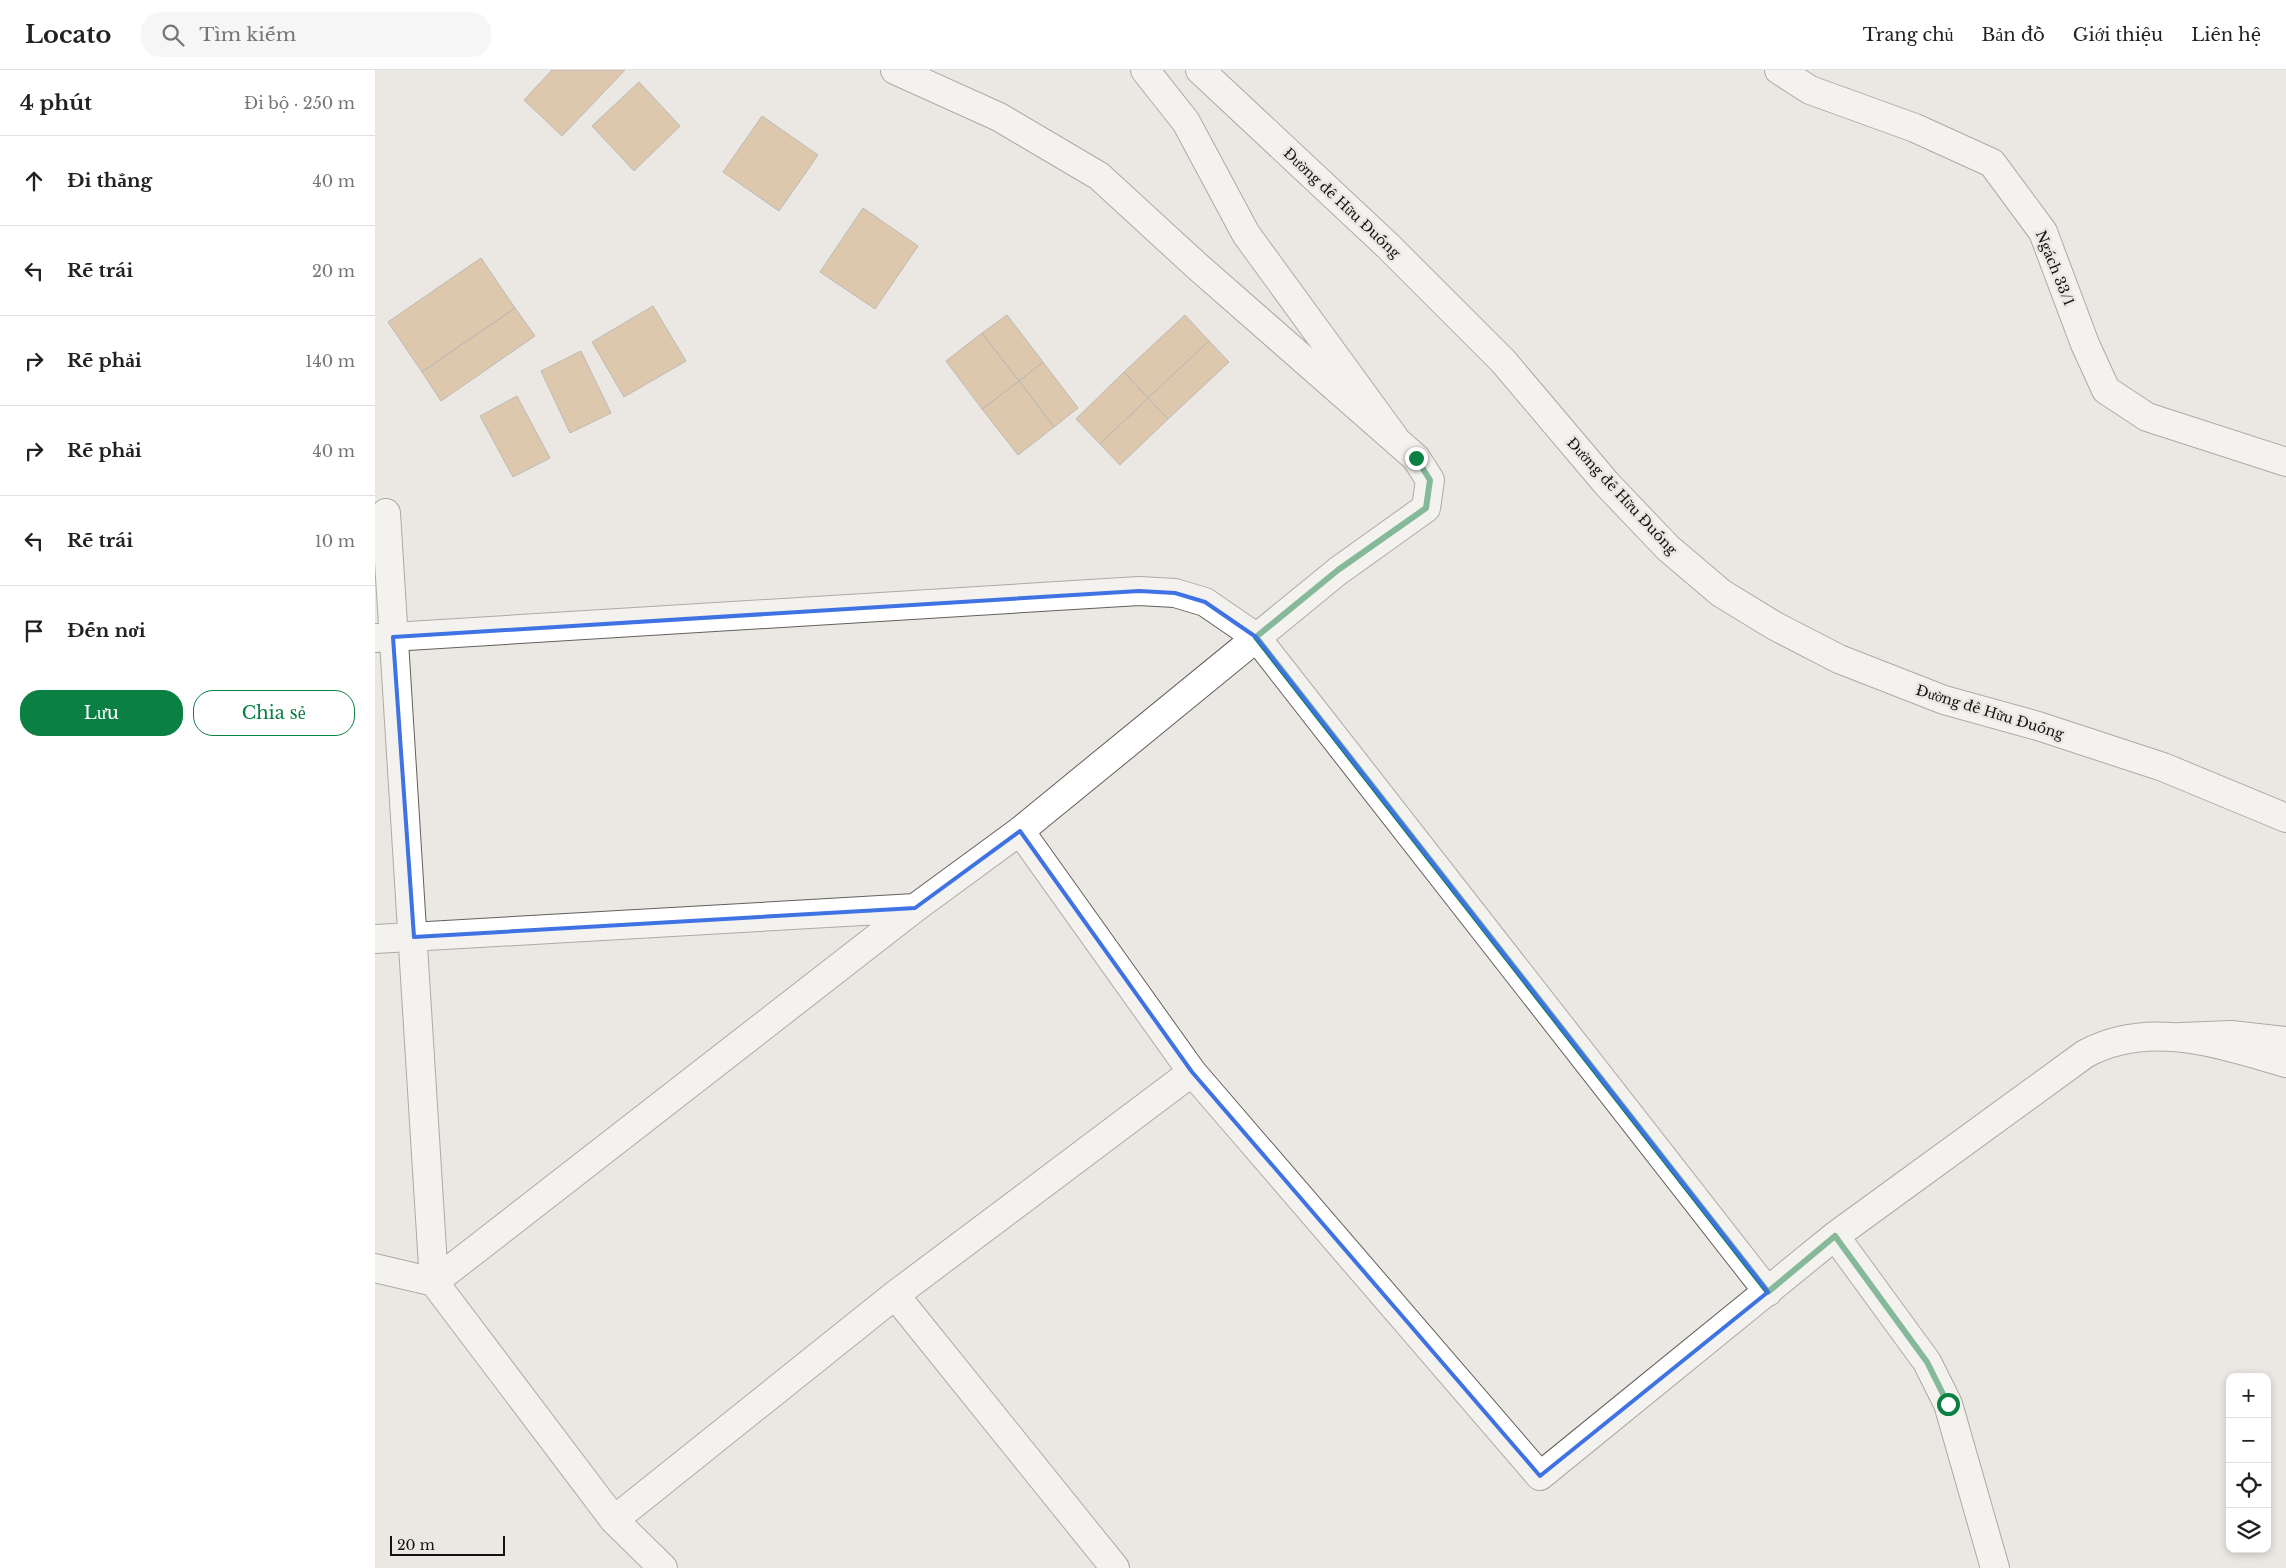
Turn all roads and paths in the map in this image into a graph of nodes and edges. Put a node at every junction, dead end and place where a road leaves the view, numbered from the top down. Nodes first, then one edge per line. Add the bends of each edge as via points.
1 (895, 70) edge
2 (1145, 70) edge
3 (1200, 70) edge
4 (1779, 70) edge
5 (1395, 437) junction
6 (2286, 462) edge
7 (386, 513) dead end
8 (1256, 637) junction
9 (384, 638) edge
10 (2286, 818) edge
11 (1020, 831) junction
12 (915, 908) junction
13 (414, 937) junction
14 (375, 939) edge
15 (2181, 1037) junction
16 (2286, 1041) edge
17 (2286, 1063) edge
18 (1192, 1072) junction
19 (1835, 1236) junction
20 (375, 1268) edge
21 (434, 1282) junction
22 (1768, 1292) junction
23 (895, 1295) junction
24 (614, 1520) junction
25 (663, 1568) edge
26 (1115, 1568) edge
27 (1995, 1568) edge

1 - 5 street via 999,117 1099,176 1197,266
2 - 5 street via 1186,122 1246,234
3 - 10 street, Đường đê Hữu Đuống via 1388,246 1503,361 1667,548 1721,594 1848,663 1944,700 2163,767
4 - 6 street, Ngách 33/1 via 1810,90 1915,128 1992,162 2043,232 2106,390 2147,416
5 - 8 street via 1416,458 1430,480 1426,508 1338,570
7 - 9 street
8 - 9 street via 1205,602 1175,593 1139,591
8 - 11 street
8 - 22 street
9 - 13 street
11 - 12 street
11 - 18 street
12 - 13 street
12 - 21 street
13 - 14 street
13 - 21 street
15 - 16 street via 2231,1035
15 - 17 street via 2208,1041
15 - 19 street via 2146,1036 2098,1046
18 - 22 street via 1540,1476
18 - 23 street
19 - 22 street
19 - 27 street via 1927,1362 1948,1404
20 - 21 street
21 - 24 street
23 - 24 street
23 - 26 street
24 - 25 street

